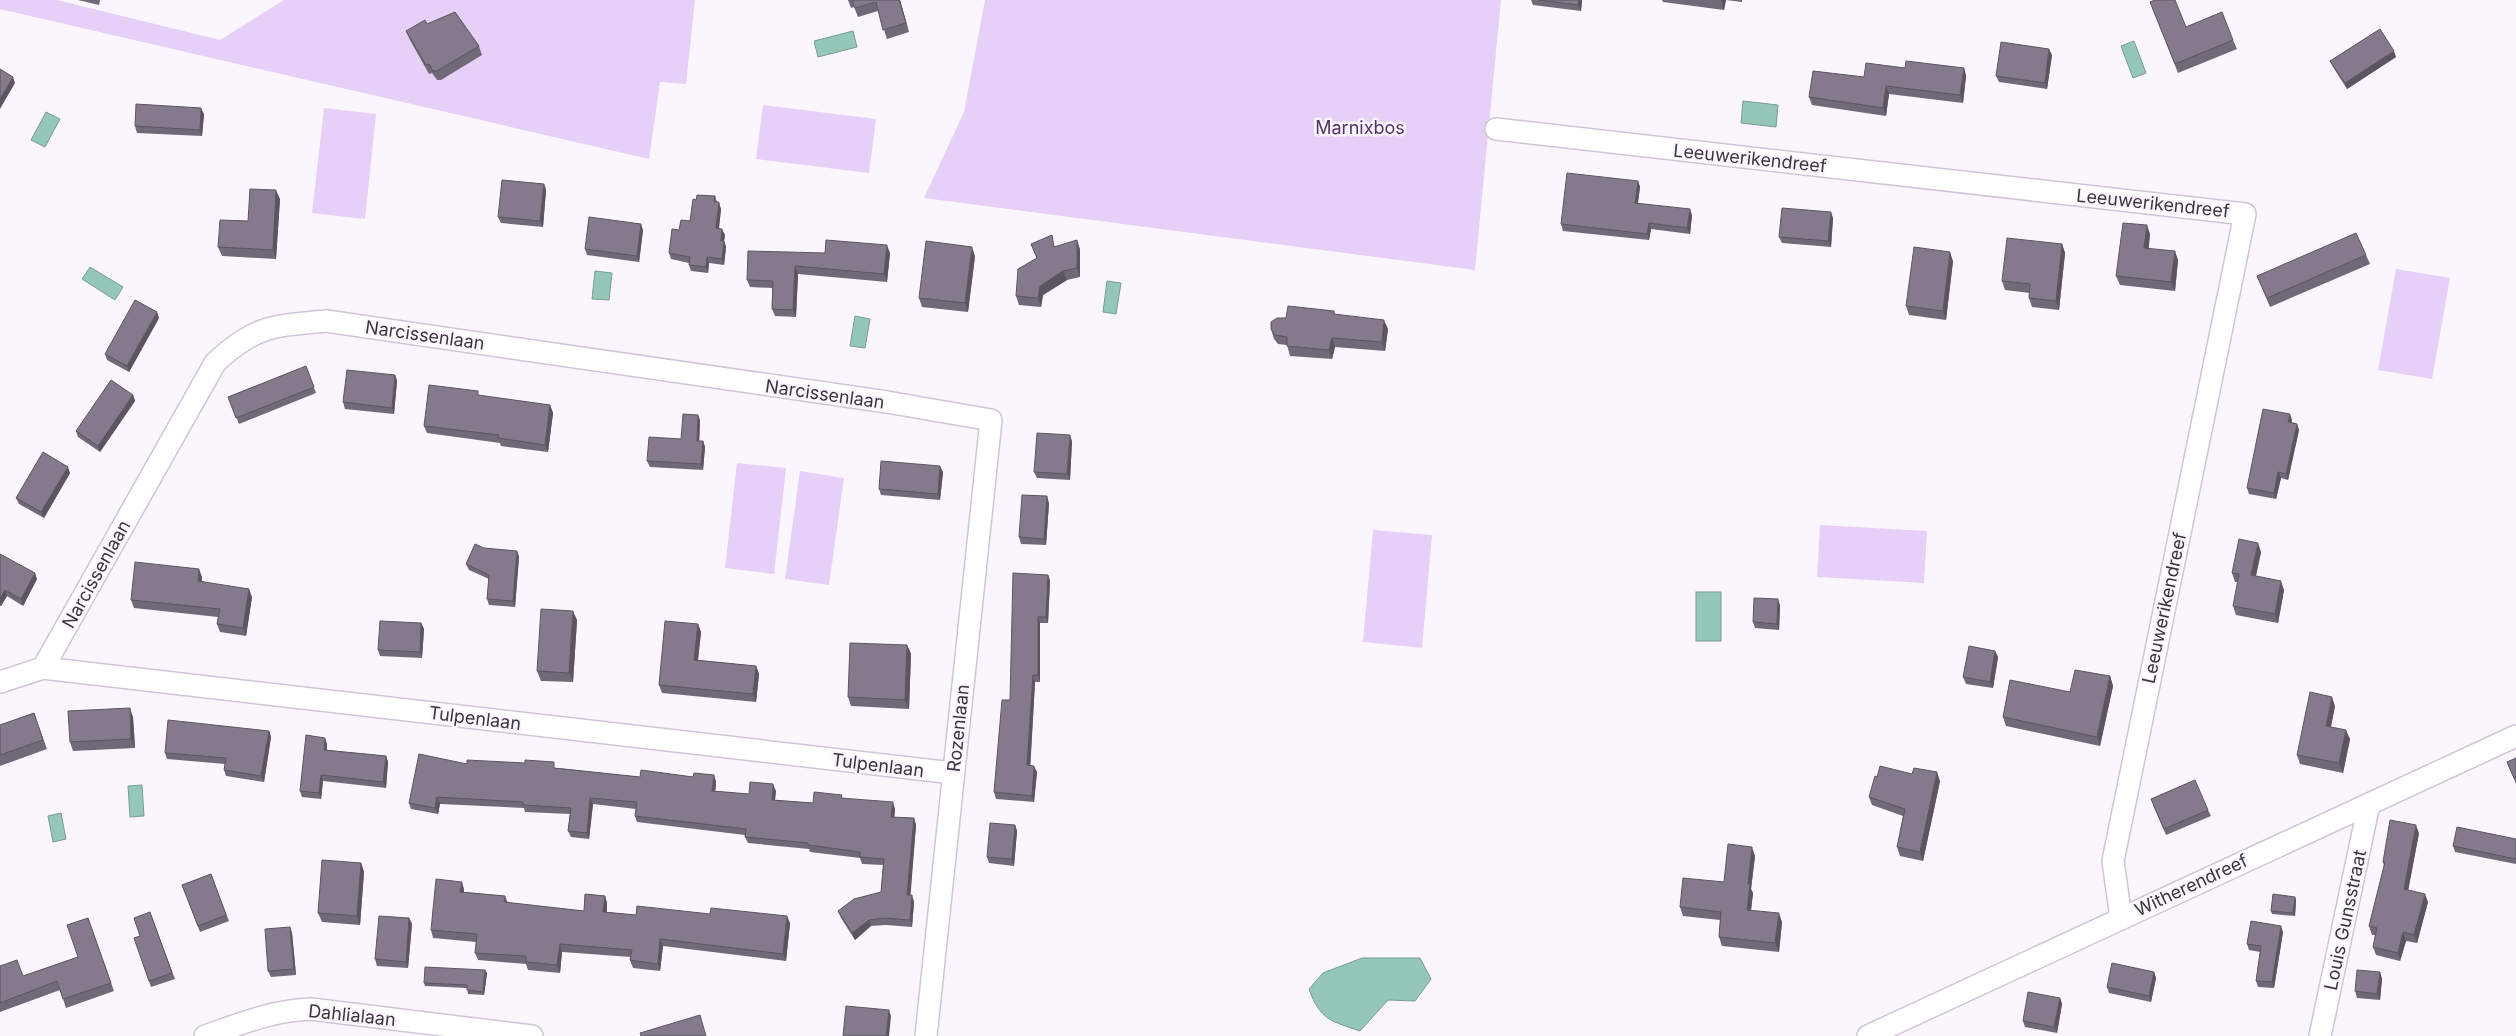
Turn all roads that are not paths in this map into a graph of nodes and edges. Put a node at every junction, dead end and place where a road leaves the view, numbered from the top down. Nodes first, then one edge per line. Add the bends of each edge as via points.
1 (1496, 129) dead end
2 (991, 420) joint
3 (43, 668) junction
4 (0, 682) edge
5 (2516, 736) edge
6 (953, 773) junction
7 (2369, 804) junction
8 (2121, 918) junction
9 (205, 1036) edge
10 (532, 1036) edge
11 (926, 1036) edge
12 (1868, 1036) edge
13 (2320, 1036) edge

1 - 8 street, Leeuwerikendreef via 2245,214 2113,860
2 - 3 street, Narcissenlaan via 326,321 274,326 236,343 215,363
2 - 6 street, Rozenlaan
3 - 4 street, Tulpenlaan
3 - 6 street, Tulpenlaan
5 - 7 street, Witherendreef
6 - 11 street, Rozenlaan
7 - 8 street, Witherendreef
7 - 13 street, Louis Gunsstraat
8 - 12 street, Witherendreef
9 - 10 street, Dahlialaan via 290,1010

